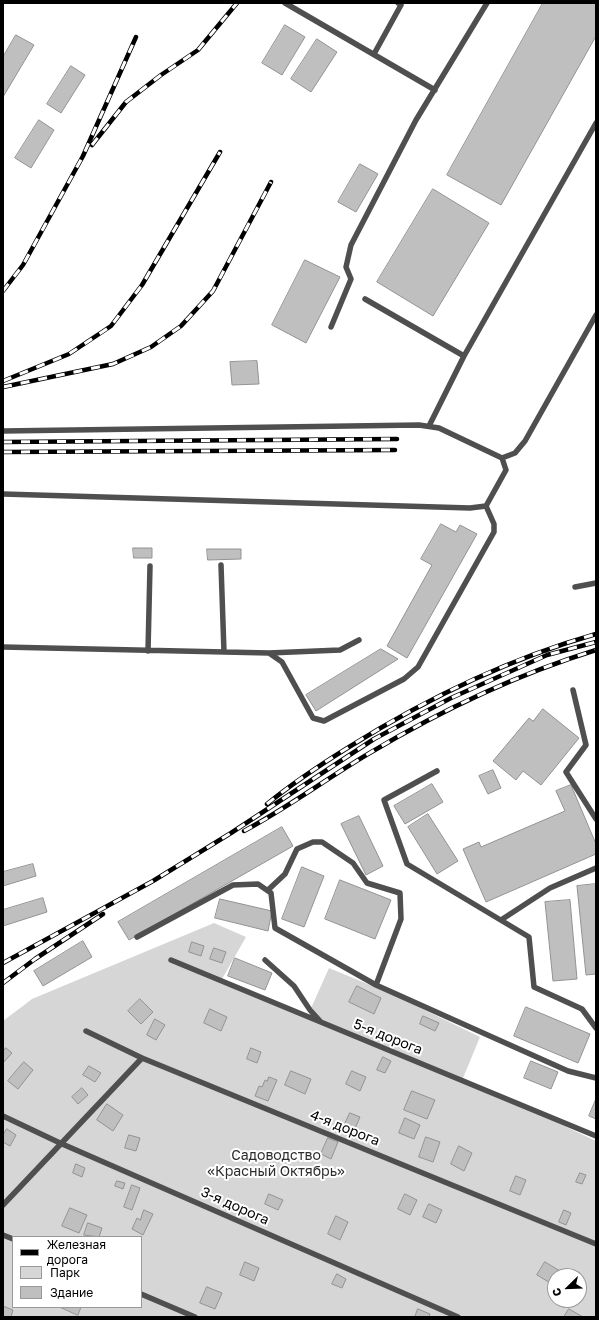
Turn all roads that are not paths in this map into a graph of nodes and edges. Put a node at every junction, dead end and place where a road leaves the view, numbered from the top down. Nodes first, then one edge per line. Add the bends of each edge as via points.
1 (285, 3) edge
2 (398, 3) edge
3 (487, 3) edge
4 (374, 54) junction
5 (435, 90) junction
6 (596, 123) edge
7 (365, 299) dead end
8 (596, 316) edge
9 (331, 328) dead end
10 (464, 356) junction
11 (429, 426) junction
12 (3, 431) edge
13 (502, 458) junction
14 (3, 494) edge
15 (486, 506) junction
16 (221, 565) dead end
17 (150, 566) dead end
18 (596, 583) edge
19 (576, 587) dead end
20 (359, 640) dead end
21 (3, 647) edge
22 (148, 651) junction
23 (224, 652) junction
24 (269, 653) junction
25 (573, 690) dead end
26 (437, 771) dead end
27 (596, 819) edge
28 (596, 868) edge
29 (268, 890) junction
30 (501, 920) junction
31 (137, 937) dead end
32 (171, 960) dead end
33 (265, 960) dead end
34 (376, 985) junction
35 (322, 1023) junction
36 (596, 1028) edge
37 (86, 1031) dead end
38 (142, 1058) junction
39 (596, 1078) edge
40 (3, 1116) edge
41 (596, 1136) edge
42 (60, 1143) junction
43 (3, 1205) edge
44 (596, 1244) edge
45 (142, 1294) edge
46 (195, 1317) edge
47 (458, 1317) edge

1 - 4 lane
2 - 4 lane via 401,5
3 - 5 lane
4 - 5 lane
5 - 9 lane via 416,120 351,245 346,267 351,280
6 - 10 lane
7 - 10 lane
8 - 13 lane via 525,441 515,453
10 - 11 lane
11 - 12 lane
11 - 13 lane via 439,428
13 - 15 lane via 506,470
14 - 15 lane via 470,508
15 - 24 lane via 494,524 494,532 418,667 404,679 324,721 314,718 282,662
16 - 23 lane
17 - 22 lane
18 - 19 lane
20 - 24 lane via 340,650
21 - 22 lane
22 - 23 lane
23 - 24 lane
25 - 27 lane via 586,745 566,772
26 - 30 lane via 384,800 407,864
28 - 30 lane via 550,888
29 - 31 lane via 258,884 233,885
29 - 34 lane via 271,893 275,928
29 - 34 lane via 285,874 297,849 313,842 322,842 353,863 367,883 400,893 401,919
30 - 36 lane via 529,937 534,987 582,1009
32 - 35 lane, 5-я дорога
33 - 35 lane via 294,986
34 - 39 lane via 568,1071
35 - 41 lane, 5-я дорога
37 - 38 lane, 4-я дорога
38 - 42 lane
38 - 44 lane, 4-я дорога
40 - 42 lane, 3-я дорога
42 - 43 lane
42 - 47 lane, 3-я дорога
45 - 46 lane

